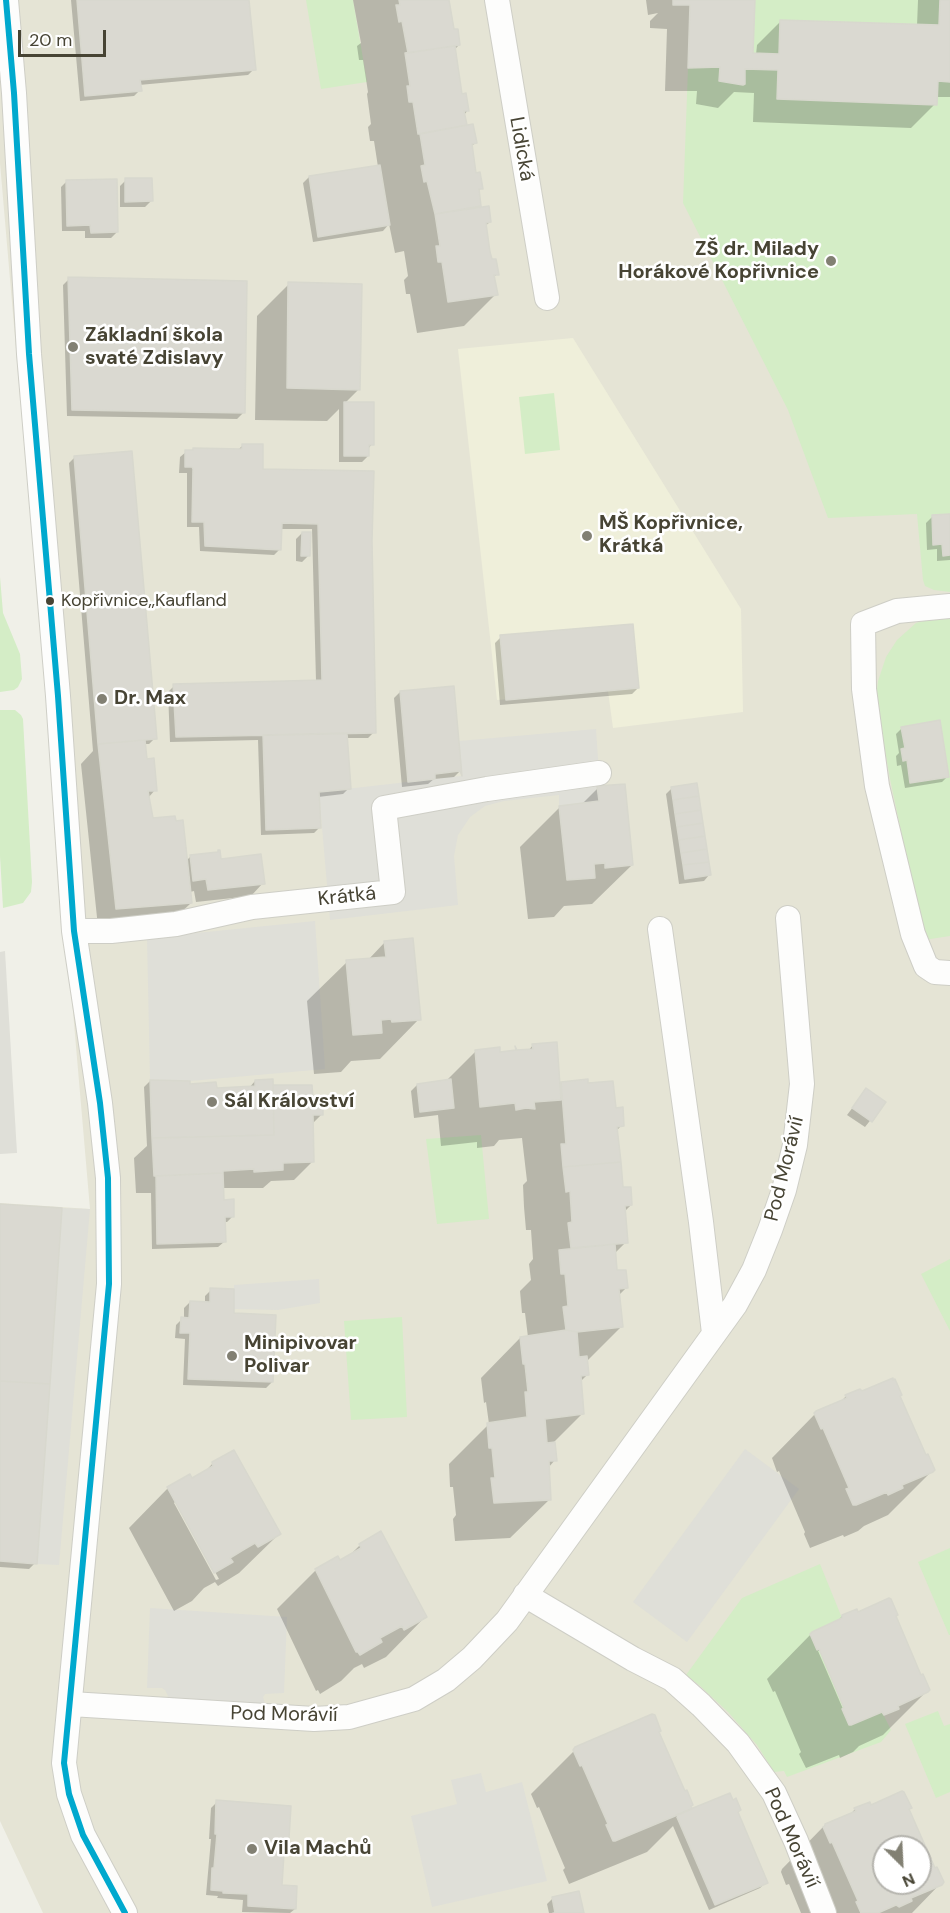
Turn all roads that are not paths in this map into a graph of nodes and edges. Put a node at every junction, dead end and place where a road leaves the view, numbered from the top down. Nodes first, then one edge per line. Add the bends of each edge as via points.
1 (6, 0) edge
2 (497, 0) edge
3 (547, 298) dead end
4 (950, 606) edge
5 (599, 773) dead end
6 (788, 918) dead end
7 (660, 929) dead end
8 (74, 931) junction
9 (950, 973) edge
10 (714, 1334) junction
11 (525, 1595) junction
12 (71, 1704) junction
13 (124, 1913) edge
14 (824, 1913) edge

1 - 8 street
2 - 3 street, Lidická
4 - 9 street via 897,611 863,624 864,689 877,786 913,934 926,966 934,972
5 - 8 street, Krátká via 384,808 393,892 252,907 176,924
6 - 10 street, Pod Morávií via 802,1084 795,1145 784,1190 753,1270
7 - 10 street
8 - 12 street via 108,1178 109,1284
10 - 11 street, Pod Morávií
11 - 12 street, Pod Morávií via 507,1621 446,1680 414,1699 349,1717 314,1719
11 - 14 street, Pod Morávií via 672,1679 738,1743 774,1792
12 - 13 street via 64,1763 69,1794 83,1835

